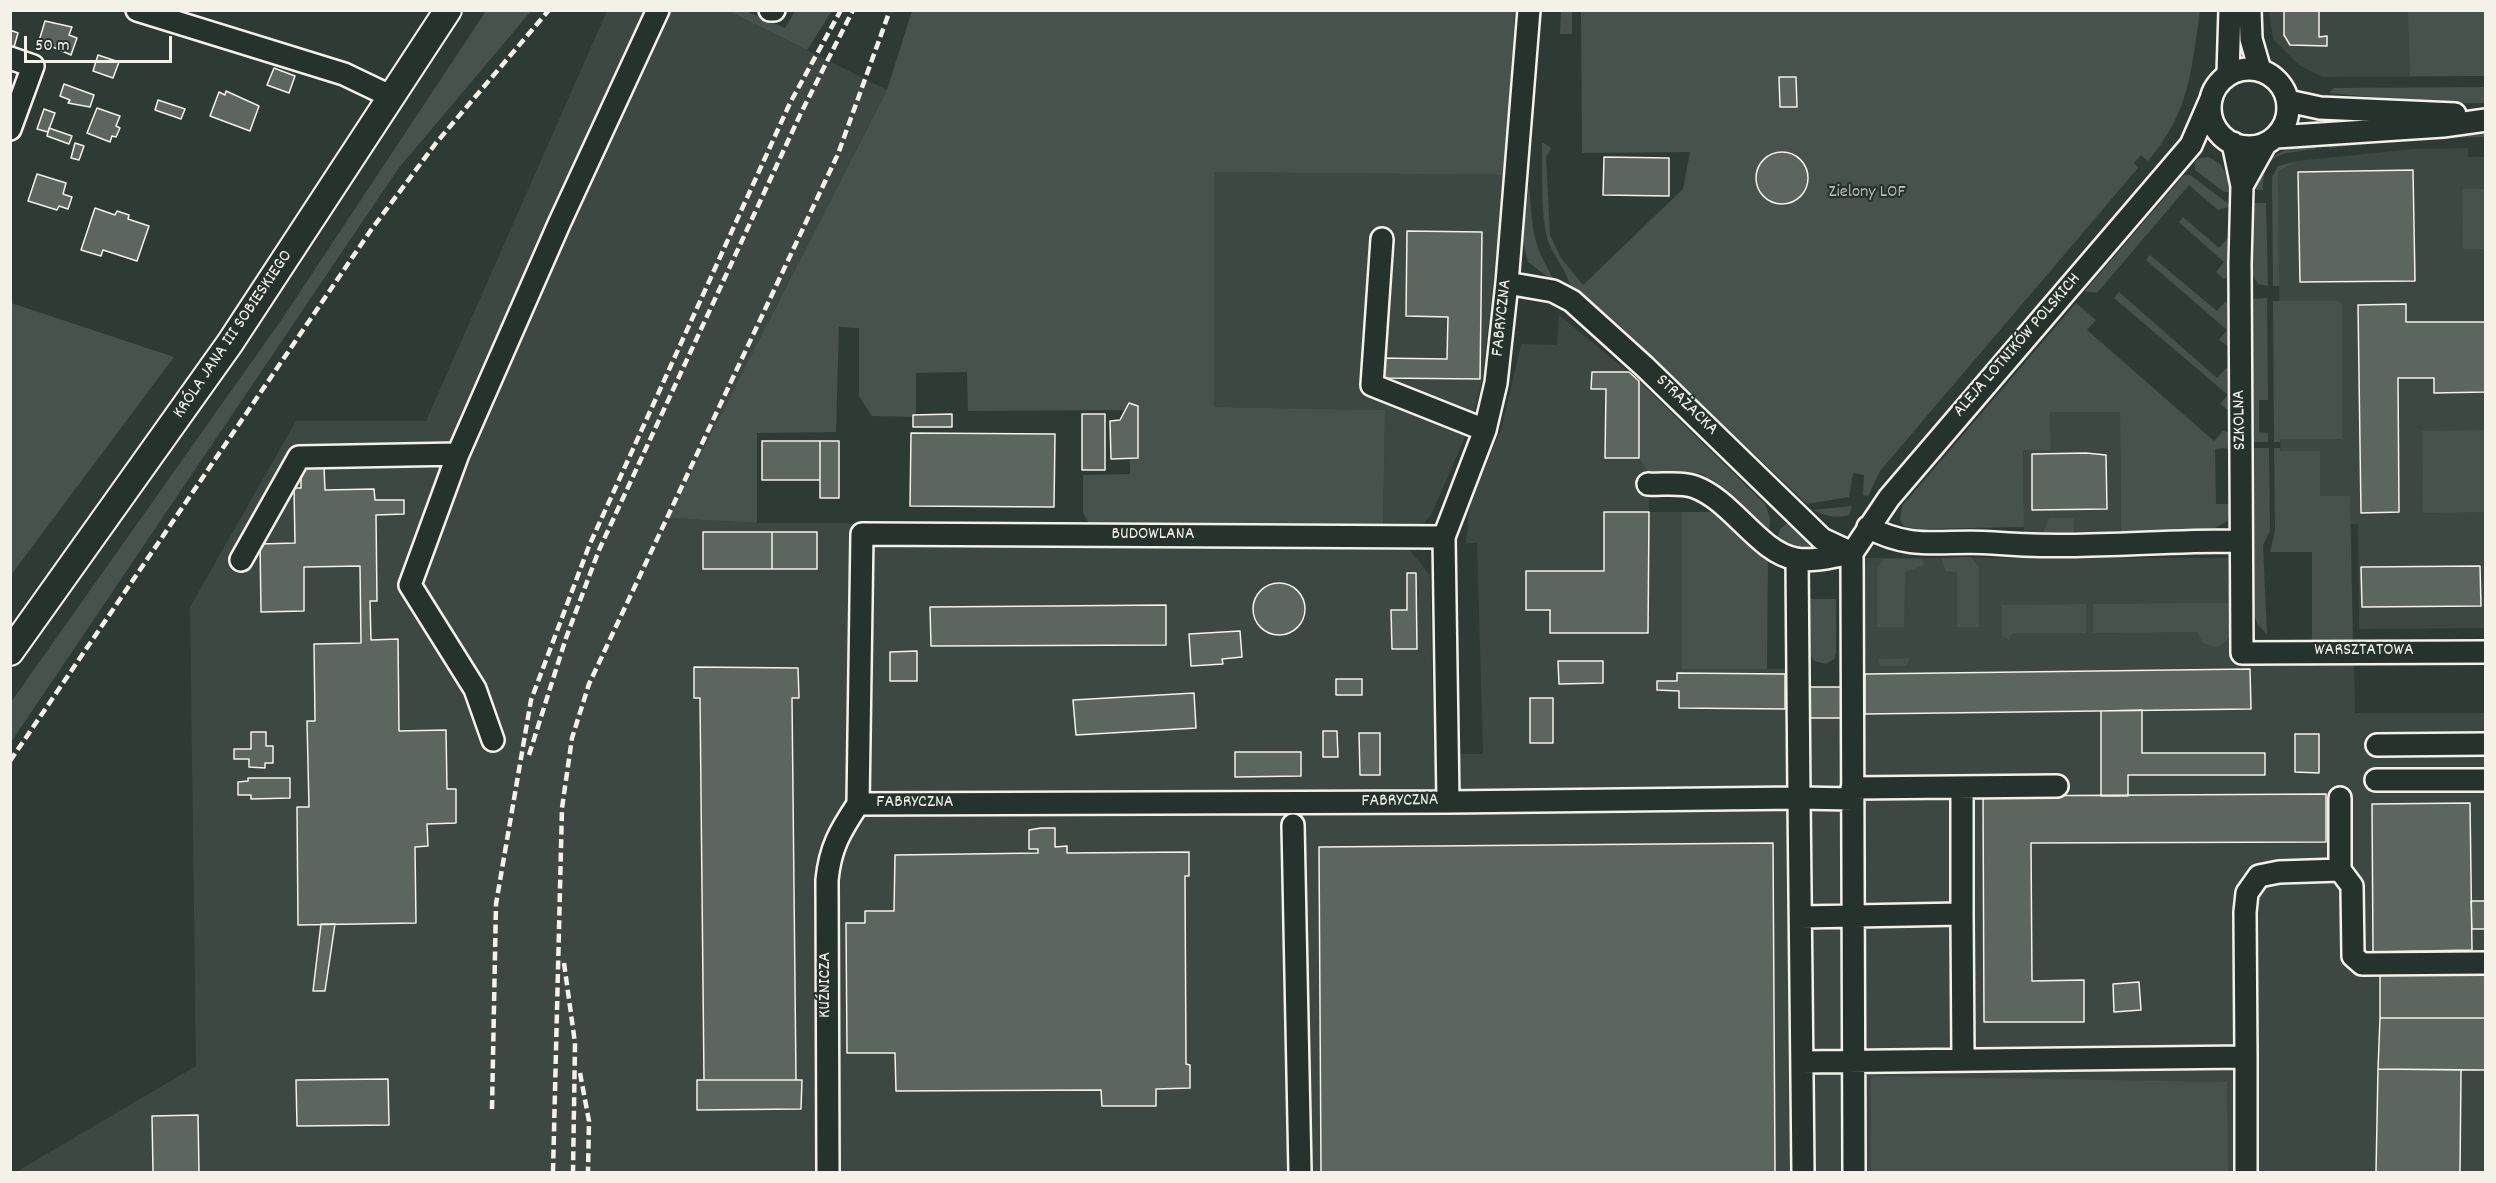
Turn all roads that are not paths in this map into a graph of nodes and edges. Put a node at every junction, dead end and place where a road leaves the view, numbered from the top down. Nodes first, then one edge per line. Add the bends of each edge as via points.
1 (137, 10) edge
2 (448, 10) edge
3 (658, 10) edge
4 (1529, 10) edge
5 (2230, 10) edge
6 (2250, 10) edge
7 (10, 58) edge
8 (2260, 70) junction
9 (2228, 74) junction
10 (392, 97) junction
11 (2211, 99) junction
12 (2288, 101) junction
13 (2486, 118) edge
14 (10, 129) edge
15 (2271, 140) junction
16 (2228, 141) junction
17 (2191, 145) junction
18 (2242, 186) junction
19 (1382, 239) dead end
20 (1507, 283) junction
21 (1485, 430) junction
22 (458, 454) junction
23 (1648, 484) dead end
24 (1868, 526) junction
25 (862, 534) joint
26 (1444, 537) junction
27 (2241, 541) junction
28 (1852, 553) junction
29 (1797, 559) junction
30 (241, 560) dead end
31 (10, 652) edge
32 (2486, 652) edge
33 (2242, 653) joint
34 (493, 740) dead end
35 (2486, 744) edge
36 (2377, 745) dead end
37 (2376, 780) dead end
38 (2486, 780) edge
39 (2057, 786) dead end
40 (1962, 787) junction
41 (1853, 793) junction
42 (1799, 798) junction
43 (2340, 798) dead end
44 (1448, 802) junction
45 (858, 804) junction
46 (1293, 825) dead end
47 (2340, 870) junction
48 (1962, 914) junction
49 (1801, 917) junction
50 (1853, 917) junction
51 (2485, 963) edge
52 (2246, 1058) junction
53 (1963, 1060) junction
54 (1853, 1061) junction
55 (1802, 1062) junction
56 (828, 1173) edge
57 (1300, 1173) edge
58 (1803, 1173) edge
59 (1854, 1173) edge
60 (2246, 1173) edge

1 - 10 street via 344,74
2 - 10 main road, KRÓLA JANA III SOBIESKIEGO
3 - 22 street
4 - 20 street, FABRYCZNA
5 - 9 street
6 - 8 street via 2251,39
7 - 14 street via 33,66
8 - 9 street via 2243,68
8 - 12 street via 2279,81
9 - 11 street
10 - 31 main road, KRÓLA JANA III SOBIESKIEGO via 230,344
11 - 16 street via 2212,120
11 - 17 street, ALEJA LOTNIKÓW POLSKICH
12 - 13 street via 2320,108
12 - 15 street via 2285,123
13 - 15 street via 2443,126
15 - 16 street via 2249,147
15 - 18 street, SZKOLNA
16 - 17 street
16 - 18 street, SZKOLNA
17 - 24 street, ALEJA LOTNIKÓW POLSKICH
18 - 27 street, SZKOLNA
19 - 21 street via 1372,385
20 - 21 street, FABRYCZNA via 1496,383
20 - 28 street, STRAŻACKA via 1553,291 1572,302 1662,382 1822,539
21 - 26 street, FABRYCZNA
22 - 30 street via 300,457
22 - 34 street via 411,585 475,689
23 - 29 street via 1693,486 1718,499 1780,554
24 - 27 street via 1889,538 1924,543
24 - 28 street, ALEJA LOTNIKÓW POLSKICH
25 - 26 street, BUDOWLANA
25 - 45 street, FABRYCZNA
26 - 44 street, FABRYCZNA
27 - 33 street, SZKOLNA
28 - 29 street via 1816,560
28 - 41 street
29 - 42 street
32 - 33 street, WARSZTATOWA
35 - 36 street
37 - 38 street
39 - 40 street
40 - 41 street
40 - 48 street
41 - 42 street
41 - 50 street
42 - 44 street
42 - 49 street
43 - 47 street
44 - 45 street, FABRYCZNA
45 - 56 street, KUŹNICZA via 829,855
46 - 57 street
47 - 51 street via 2352,886 2353,956 2362,964
47 - 52 street via 2259,876 2247,893
48 - 50 street
48 - 53 street
49 - 50 street
49 - 55 street
50 - 54 street
52 - 53 street
52 - 60 street
53 - 54 street
54 - 55 street
54 - 59 street
55 - 58 street

